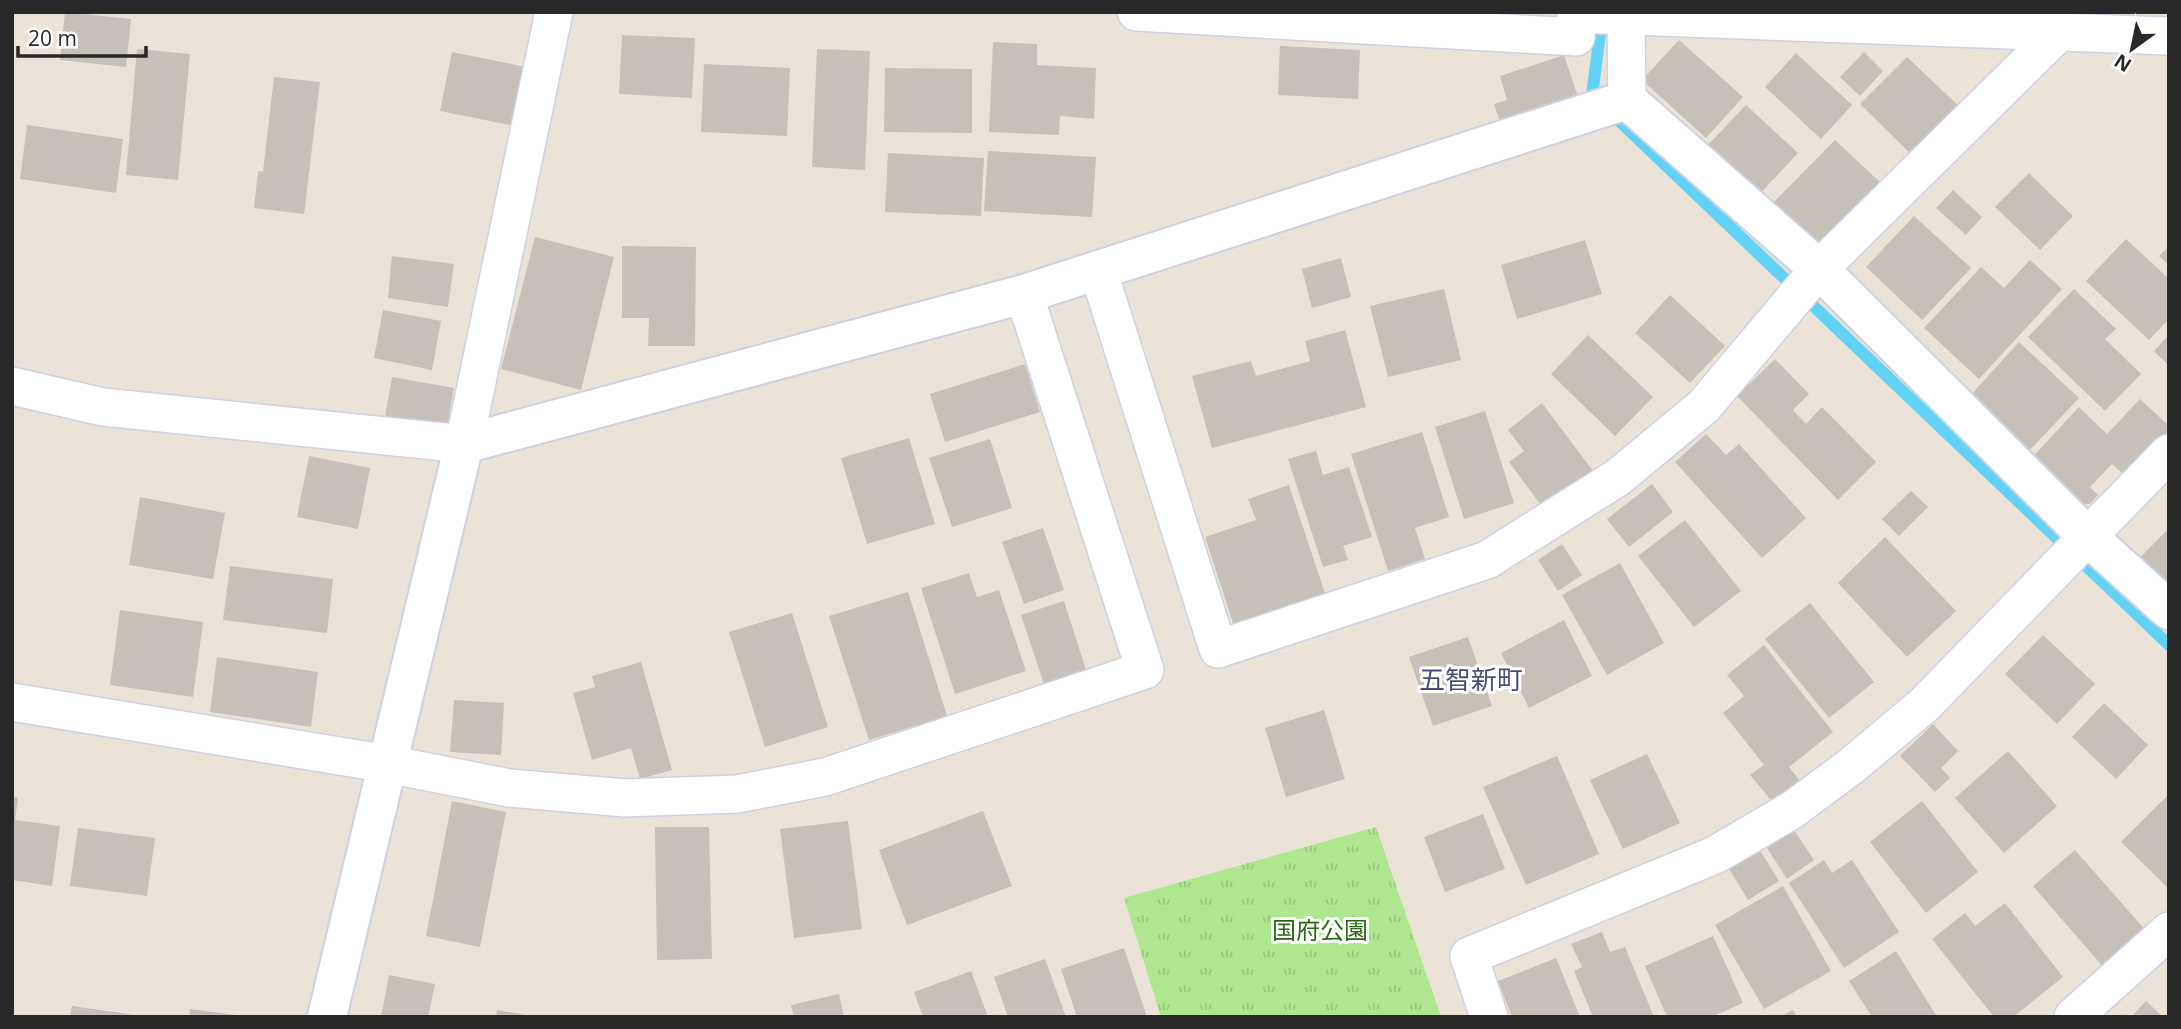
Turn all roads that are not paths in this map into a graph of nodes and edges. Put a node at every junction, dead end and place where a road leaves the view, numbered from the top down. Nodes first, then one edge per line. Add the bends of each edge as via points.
1 (554, 12) edge
2 (1136, 12) edge
3 (1626, 18) junction
4 (2060, 31) junction
5 (2169, 36) edge
6 (1627, 100) junction
7 (1819, 269) junction
8 (1098, 270) junction
9 (1024, 294) junction
10 (12, 386) edge
11 (464, 444) junction
12 (2169, 453) edge
13 (2087, 536) junction
14 (2169, 610) edge
15 (12, 702) edge
16 (388, 764) junction
17 (2169, 931) edge
18 (327, 1017) edge
19 (1489, 1017) edge
20 (2073, 1017) edge

1 - 11 street
2 - 3 street via 1576,37 1576,14
3 - 4 street
3 - 6 street
4 - 5 street
4 - 7 street
6 - 7 street
6 - 8 street
7 - 8 street via 1704,406 1617,478 1562,515 1487,559 1218,649
7 - 13 street
8 - 9 street
9 - 11 street
9 - 16 street via 1145,670 825,777 737,794 612,797 509,788
10 - 11 street via 103,407
11 - 16 street
12 - 13 street
13 - 14 street
13 - 19 street via 1924,705 1792,810 1715,855 1469,956
15 - 16 street
16 - 18 street
17 - 20 street

